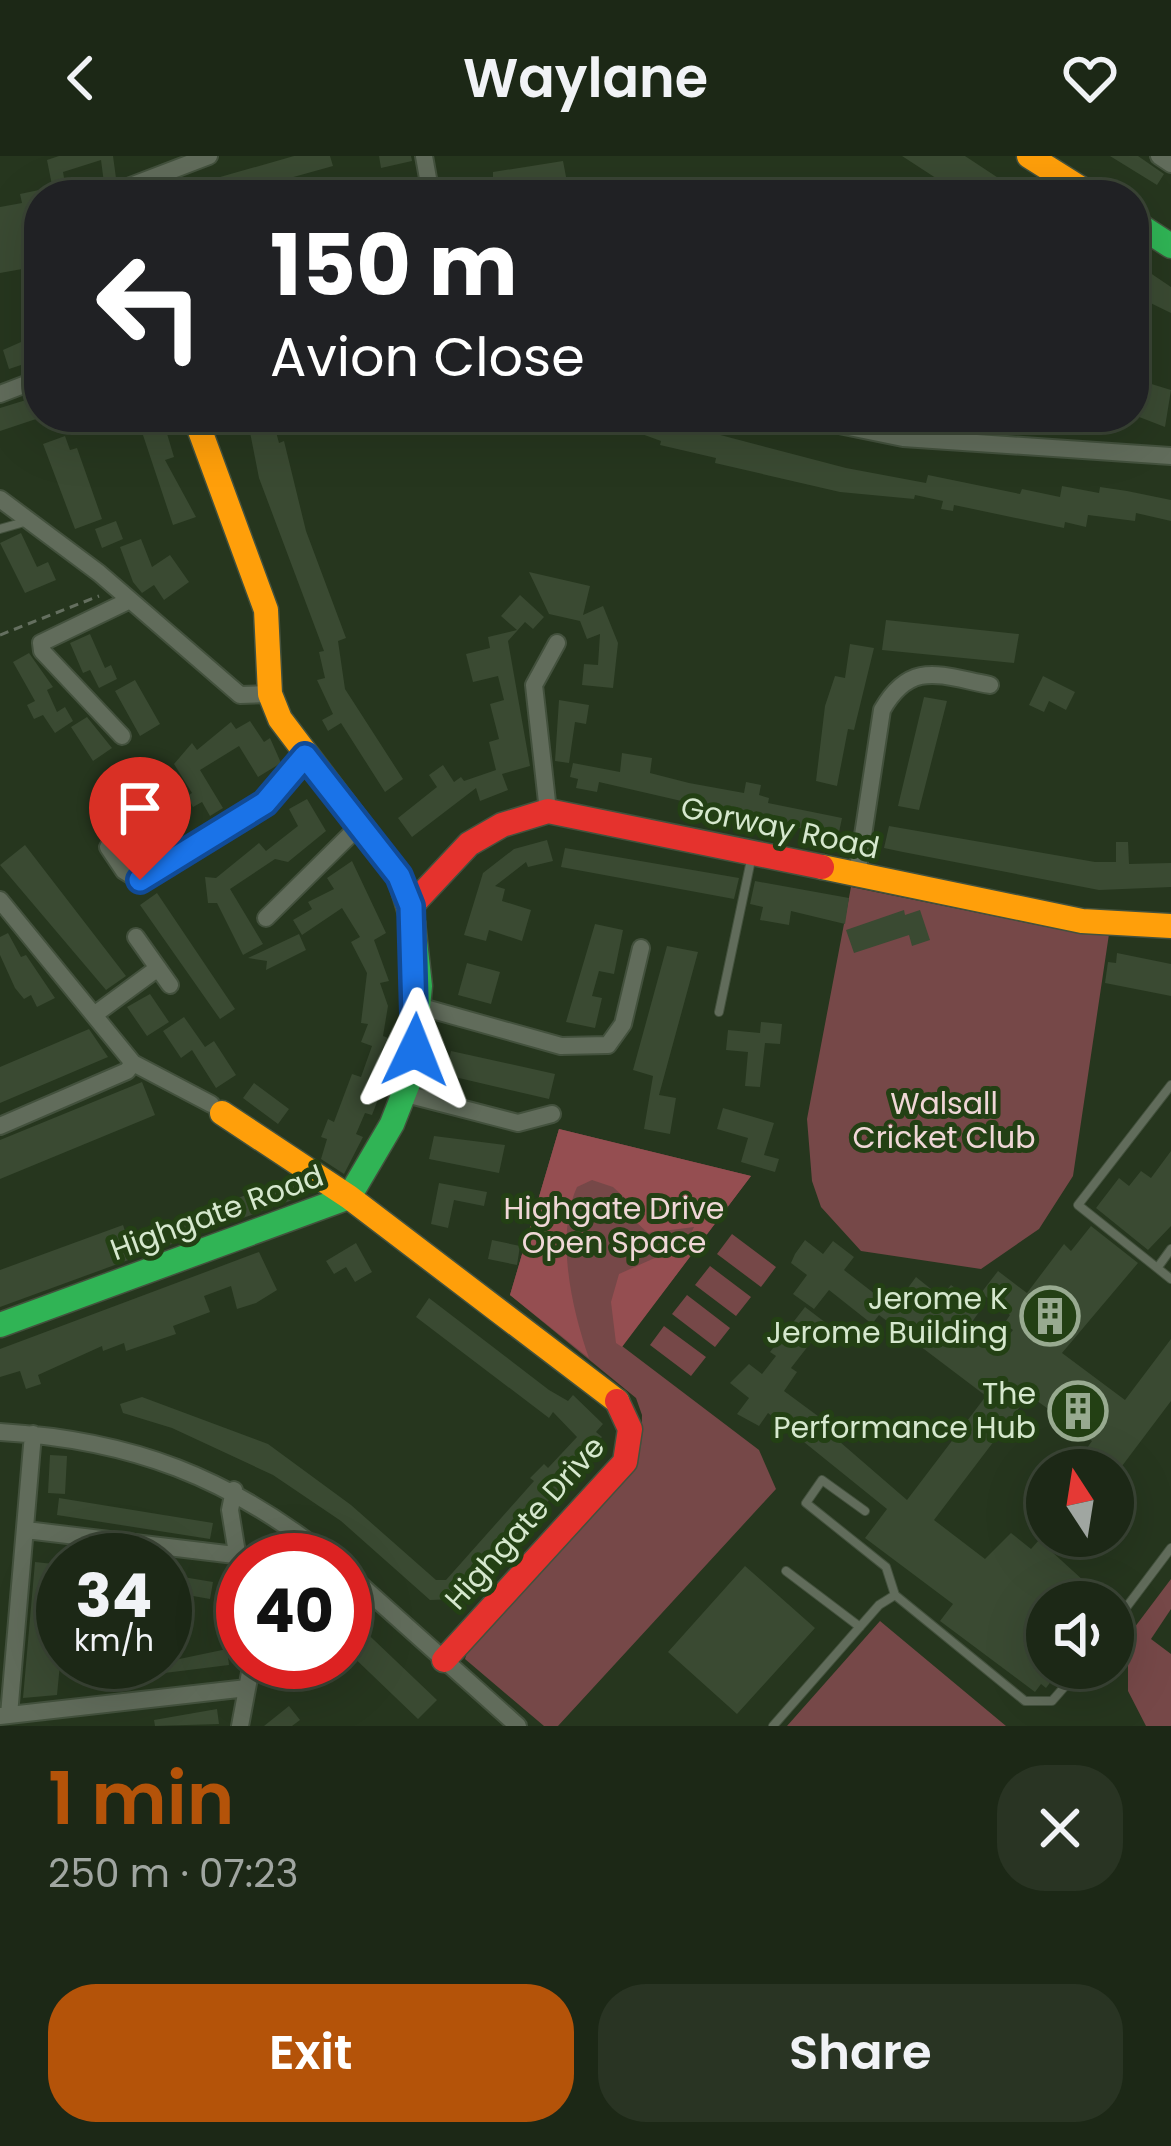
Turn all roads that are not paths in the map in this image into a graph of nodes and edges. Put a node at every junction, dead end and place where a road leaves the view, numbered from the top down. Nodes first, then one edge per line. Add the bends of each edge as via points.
1 (207, 156) edge
2 (1029, 156) edge
3 (1159, 156) edge
4 (1171, 164) edge
5 (146, 180) edge
6 (1067, 180) edge
7 (201, 432) edge
8 (874, 432) edge
9 (1171, 456) edge
10 (0, 499) edge
11 (29, 521) junction
12 (0, 529) edge
13 (123, 596) junction
14 (556, 643) dead end
15 (990, 685) dead end
16 (270, 694) junction
17 (122, 736) dead end
18 (305, 756) junction
19 (548, 812) junction
20 (360, 825) junction
21 (108, 847) dead end
22 (752, 852) junction
23 (857, 875) junction
24 (0, 900) edge
25 (267, 906) dead end
26 (411, 906) junction
27 (1171, 926) edge
28 (136, 937) dead end
29 (642, 949) dead end
30 (158, 968) junction
31 (170, 985) dead end
32 (418, 1006) junction
33 (719, 1012) dead end
34 (94, 1015) junction
35 (133, 1063) junction
36 (1171, 1085) edge
37 (406, 1094) junction
38 (216, 1109) joint
39 (552, 1114) dead end
40 (0, 1126) edge
41 (349, 1197) junction
42 (1171, 1249) edge
43 (1157, 1268) junction
44 (1171, 1279) edge
45 (0, 1325) edge
46 (0, 1432) edge
47 (33, 1434) junction
48 (234, 1490) junction
49 (865, 1510) dead end
50 (26, 1530) junction
51 (233, 1533) edge
52 (294, 1533) edge
53 (1171, 1548) edge
54 (216, 1553) edge
55 (786, 1571) dead end
56 (372, 1595) edge
57 (895, 1595) junction
58 (1134, 1597) edge
59 (860, 1627) junction
60 (444, 1660) junction
61 (238, 1689) edge
62 (247, 1689) edge
63 (1063, 1689) edge
64 (4, 1716) edge
65 (505, 1722) edge
66 (240, 1726) edge
67 (773, 1726) edge

1 - 5 street
2 - 6 street
3 - 4 street
7 - 16 street via 266,610
8 - 9 street
10 - 11 street
11 - 12 lane
11 - 13 street
13 - 16 street via 239,694
13 - 17 street via 41,644
14 - 19 street via 534,685
15 - 23 street via 969,690 925,674 896,687 883,710
16 - 18 street, Highgate Road
18 - 20 street, Highgate Road
18 - 21 street via 265,803 140,880
19 - 22 street, Gorway Road
19 - 26 street, Gorway Road via 500,822 463,846
20 - 25 street
20 - 26 street, Highgate Road
22 - 23 street, Gorway Road
22 - 33 lane
23 - 27 street, Gorway Road via 1082,921
24 - 34 street
26 - 32 street, Highgate Road
28 - 30 street
29 - 32 street via 623,1024 608,1045 561,1046
30 - 31 street
30 - 34 street
32 - 37 street, Highgate Road
34 - 35 street
35 - 38 street
35 - 40 street
36 - 43 lane via 1078,1205
37 - 39 street via 518,1123
37 - 41 street, Highgate Road
38 - 41 street, Highgate Drive
41 - 45 street, Highgate Road
41 - 60 street, Highgate Drive via 602,1385 629,1420 633,1445 625,1462
42 - 43 lane
43 - 44 lane
46 - 47 street
47 - 48 street via 129,1452
47 - 50 street
48 - 51 street
48 - 52 street
49 - 57 lane via 822,1480 806,1503 886,1567
50 - 54 street
50 - 64 street
53 - 58 lane
55 - 59 lane
56 - 60 street
57 - 59 lane
57 - 63 lane via 1025,1701 1052,1701
59 - 67 lane
60 - 65 street
61 - 64 street
62 - 66 street

